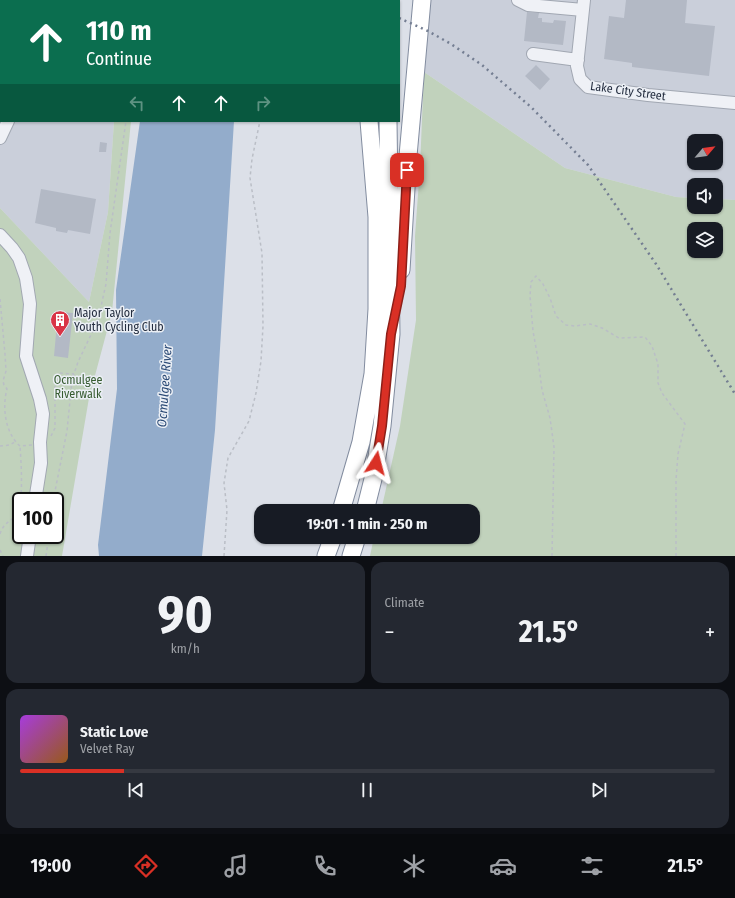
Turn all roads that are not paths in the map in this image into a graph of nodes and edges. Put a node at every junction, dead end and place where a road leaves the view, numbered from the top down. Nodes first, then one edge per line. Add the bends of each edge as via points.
1 (422, 0) edge
2 (518, 0) edge
3 (567, 4) edge
4 (584, 5) edge
5 (533, 54) dead end
6 (578, 60) junction
7 (735, 103) edge
8 (8, 122) edge
9 (369, 122) edge
10 (388, 122) edge
11 (0, 138) edge
12 (0, 234) edge
13 (391, 334) junction
14 (36, 492) edge
15 (343, 504) edge
16 (367, 504) edge
17 (29, 544) edge
18 (330, 544) edge
19 (355, 544) edge
20 (27, 556) edge
21 (326, 556) edge
22 (351, 556) edge

1 - 13 highway via 408,156 401,286
2 - 3 street via 528,5
3 - 4 street
4 - 6 street, Lake City Street
5 - 6 street
6 - 7 street, Lake City Street via 580,79 588,87
8 - 11 street
9 - 15 highway via 378,217 373,374 361,442
10 - 13 highway
12 - 14 street via 19,258 26,278 30,304 26,356 43,414 41,463
13 - 16 highway via 382,426
17 - 20 street
18 - 21 highway
19 - 22 highway

